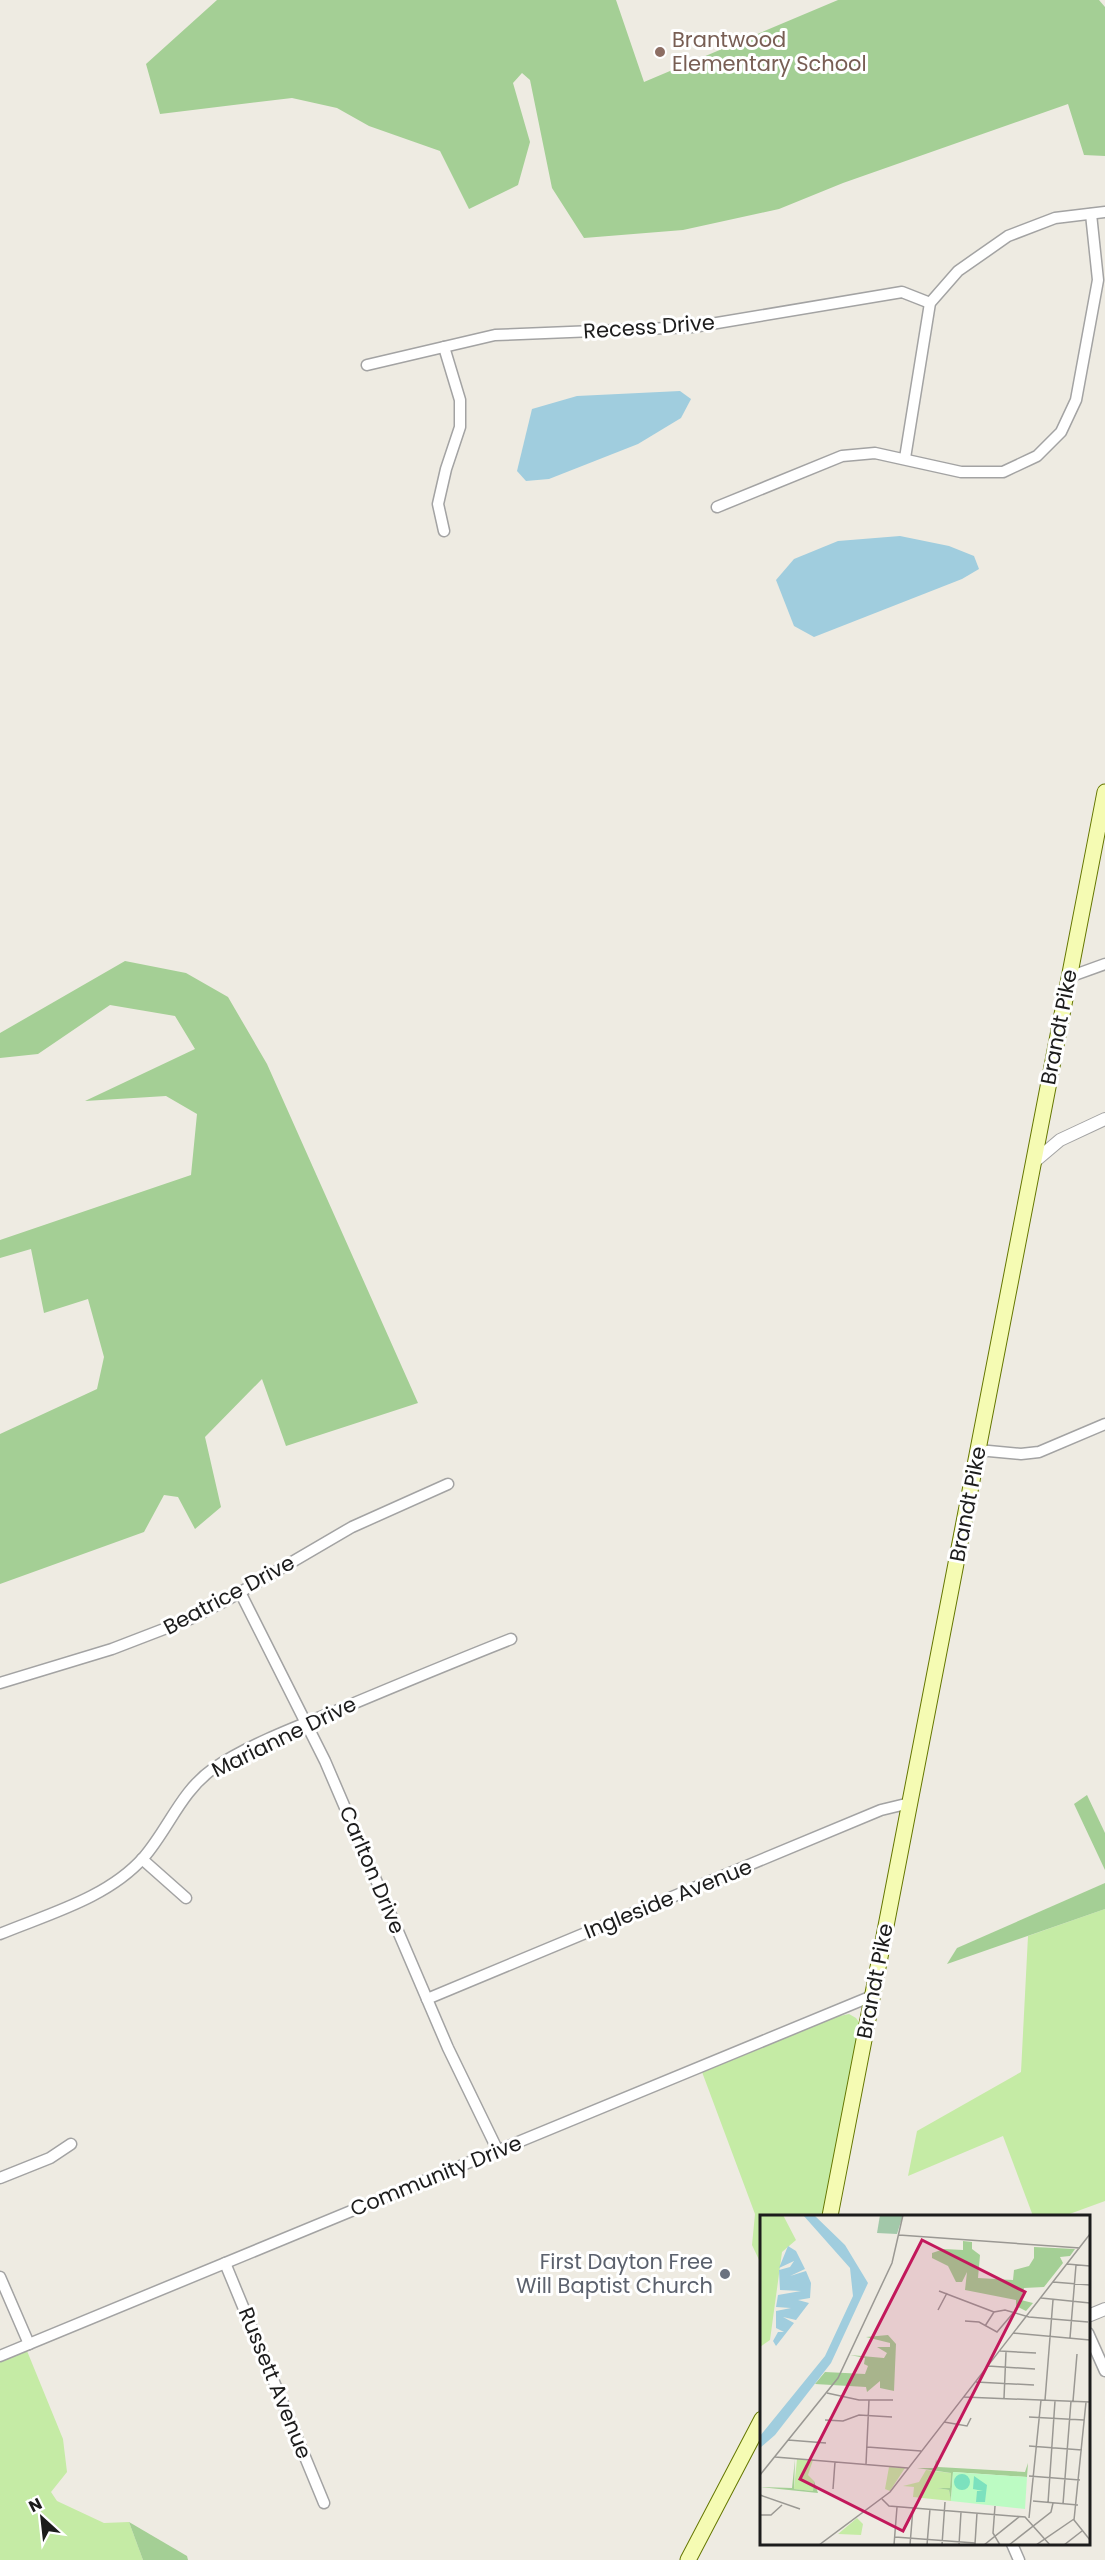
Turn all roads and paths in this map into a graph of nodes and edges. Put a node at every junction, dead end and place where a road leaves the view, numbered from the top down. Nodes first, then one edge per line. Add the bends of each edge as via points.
1 (1105, 212) edge
2 (1091, 214) junction
3 (930, 303) junction
4 (444, 347) junction
5 (367, 365) dead end
6 (905, 458) junction
7 (717, 507) dead end
8 (444, 531) dead end
9 (1105, 792) edge
10 (1105, 964) edge
11 (1069, 977) junction
12 (1105, 1119) edge
13 (1034, 1162) junction
14 (1105, 1424) edge
15 (978, 1450) junction
16 (448, 1484) dead end
17 (240, 1592) junction
18 (511, 1639) dead end
19 (0, 1683) edge
20 (306, 1723) junction
21 (910, 1803) junction
22 (142, 1859) junction
23 (186, 1898) dead end
24 (0, 1934) edge
25 (872, 1996) junction
26 (427, 1999) junction
27 (71, 2144) dead end
28 (498, 2151) junction
29 (0, 2178) edge
30 (830, 2215) edge
31 (225, 2263) junction
32 (0, 2277) edge
33 (1105, 2309) edge
34 (1090, 2316) edge
35 (1090, 2334) edge
36 (29, 2344) junction
37 (0, 2356) edge
38 (1105, 2371) edge
39 (760, 2423) edge
40 (324, 2503) dead end
41 (1012, 2545) edge
42 (688, 2560) edge
43 (1019, 2560) edge

1 - 2 street
2 - 3 street via 1055,218 1008,236 958,271
2 - 6 street via 1098,280 1076,400 1061,432 1037,456 1003,472 961,472
3 - 4 street, Recess Drive via 902,292 693,327 495,335
3 - 6 street
4 - 5 street, Recess Drive
4 - 8 street via 460,400 460,426 438,504
6 - 7 street via 876,453 842,456
9 - 11 main road, Brandt Pike
10 - 11 street
11 - 13 main road, Brandt Pike
12 - 13 street via 1060,1140
13 - 15 main road, Brandt Pike
14 - 15 street via 1039,1452
15 - 21 main road, Brandt Pike
16 - 17 street, Beatrice Drive via 352,1527
17 - 19 street, Beatrice Drive via 155,1634
17 - 20 street, Carlton Drive
18 - 20 street, Marianne Drive
20 - 22 street, Marianne Drive via 226,1761 200,1780
20 - 26 street, Carlton Drive
21 - 25 main road, Brandt Pike
21 - 26 street, Ingleside Avenue via 881,1810
22 - 23 street
22 - 24 street, Marianne Drive via 117,1882 97,1893
25 - 28 street, Community Drive
25 - 30 main road, Brandt Pike
26 - 28 street, Carlton Drive
27 - 29 street via 50,2158
28 - 31 street, Community Drive
31 - 36 street, Community Drive
31 - 40 street, Russett Avenue
32 - 36 street
33 - 34 street
35 - 38 street
36 - 37 street, Community Drive
39 - 42 main road
41 - 43 street

